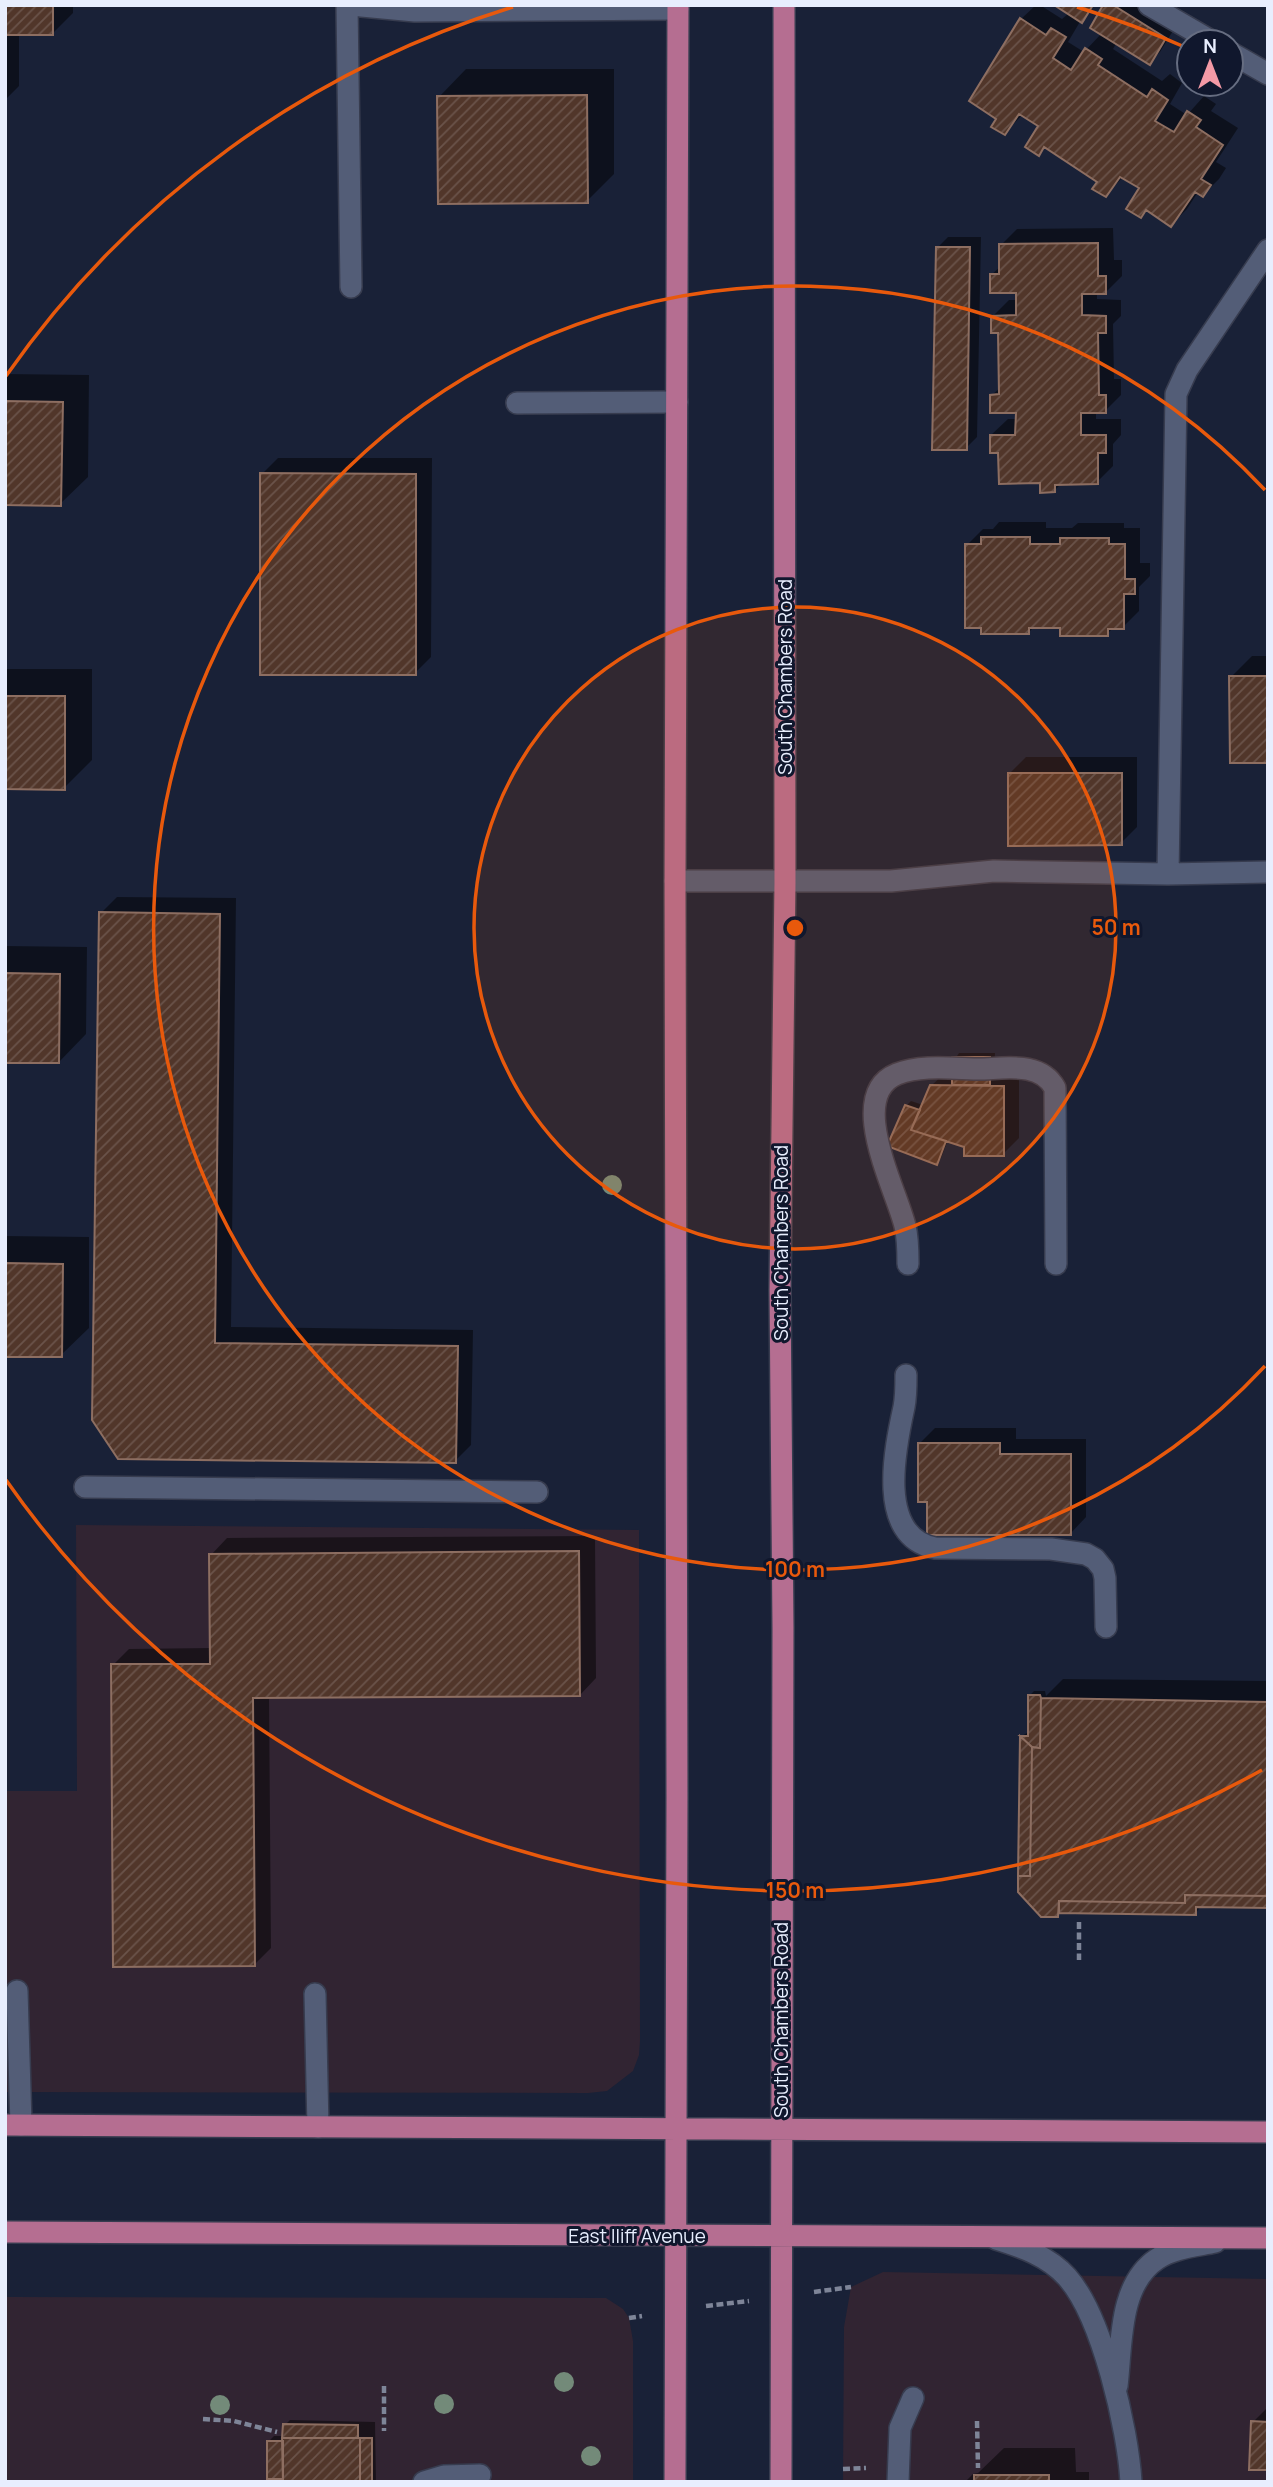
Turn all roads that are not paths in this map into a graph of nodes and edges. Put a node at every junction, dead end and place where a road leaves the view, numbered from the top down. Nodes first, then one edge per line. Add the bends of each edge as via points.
1 (349, 5) edge
2 (783, 5) edge
3 (1149, 5) edge
4 (678, 7) edge
5 (1189, 28) edge
6 (1245, 60) edge
7 (1268, 74) edge
8 (1268, 250) edge
9 (351, 287) dead end
10 (677, 402) junction
11 (517, 403) dead end
12 (1268, 872) edge
13 (1168, 874) junction
14 (675, 881) junction
15 (785, 882) junction
16 (908, 1264) dead end
17 (1056, 1264) dead end
18 (906, 1375) dead end
19 (85, 1487) dead end
20 (537, 1492) dead end
21 (1107, 1627) dead end
22 (17, 1992) dead end
23 (316, 1994) dead end
24 (13, 2125) edge
25 (318, 2127) junction
26 (676, 2130) junction
27 (781, 2130) junction
28 (1268, 2132) edge
29 (5, 2232) edge
30 (781, 2235) junction
31 (986, 2236) junction
32 (676, 2237) junction
33 (1235, 2237) junction
34 (1268, 2238) edge
35 (1116, 2395) junction
36 (913, 2399) dead end
37 (480, 2475) dead end
38 (424, 2482) edge
39 (675, 2482) edge
40 (781, 2482) edge
41 (898, 2482) edge
42 (1131, 2482) edge

1 - 4 street via 415,11
1 - 9 street
2 - 15 main road, South Chambers Road
3 - 5 street
4 - 10 main road
6 - 7 street
8 - 13 street via 1187,370 1176,394
10 - 11 street
10 - 14 main road
12 - 13 street
13 - 15 street via 993,871 891,881
14 - 15 street
14 - 26 main road
15 - 27 main road, South Chambers Road via 780,1290
16 - 17 street via 905,1226 874,1125 880,1089 891,1077 909,1070 1014,1068 1036,1070 1055,1088
18 - 21 street via 894,1479 905,1530 924,1546 935,1548 1051,1549 1086,1554 1103,1569
19 - 20 street
22 - 24 street
23 - 25 street
24 - 25 main road
25 - 26 main road
26 - 27 main road
26 - 32 main road
27 - 28 main road
27 - 30 main road, South Chambers Road
29 - 32 main road, East Iliff Avenue
30 - 31 main road, East Iliff Avenue
30 - 32 main road, East Iliff Avenue
30 - 40 main road, South Chambers Road
31 - 33 main road, East Iliff Avenue
31 - 35 street via 1045,2259 1074,2286 1093,2319
32 - 39 main road
33 - 34 main road, East Iliff Avenue
33 - 35 street via 1178,2250 1158,2258 1140,2274 1124,2320
35 - 42 street
36 - 41 street via 900,2428
37 - 38 street

